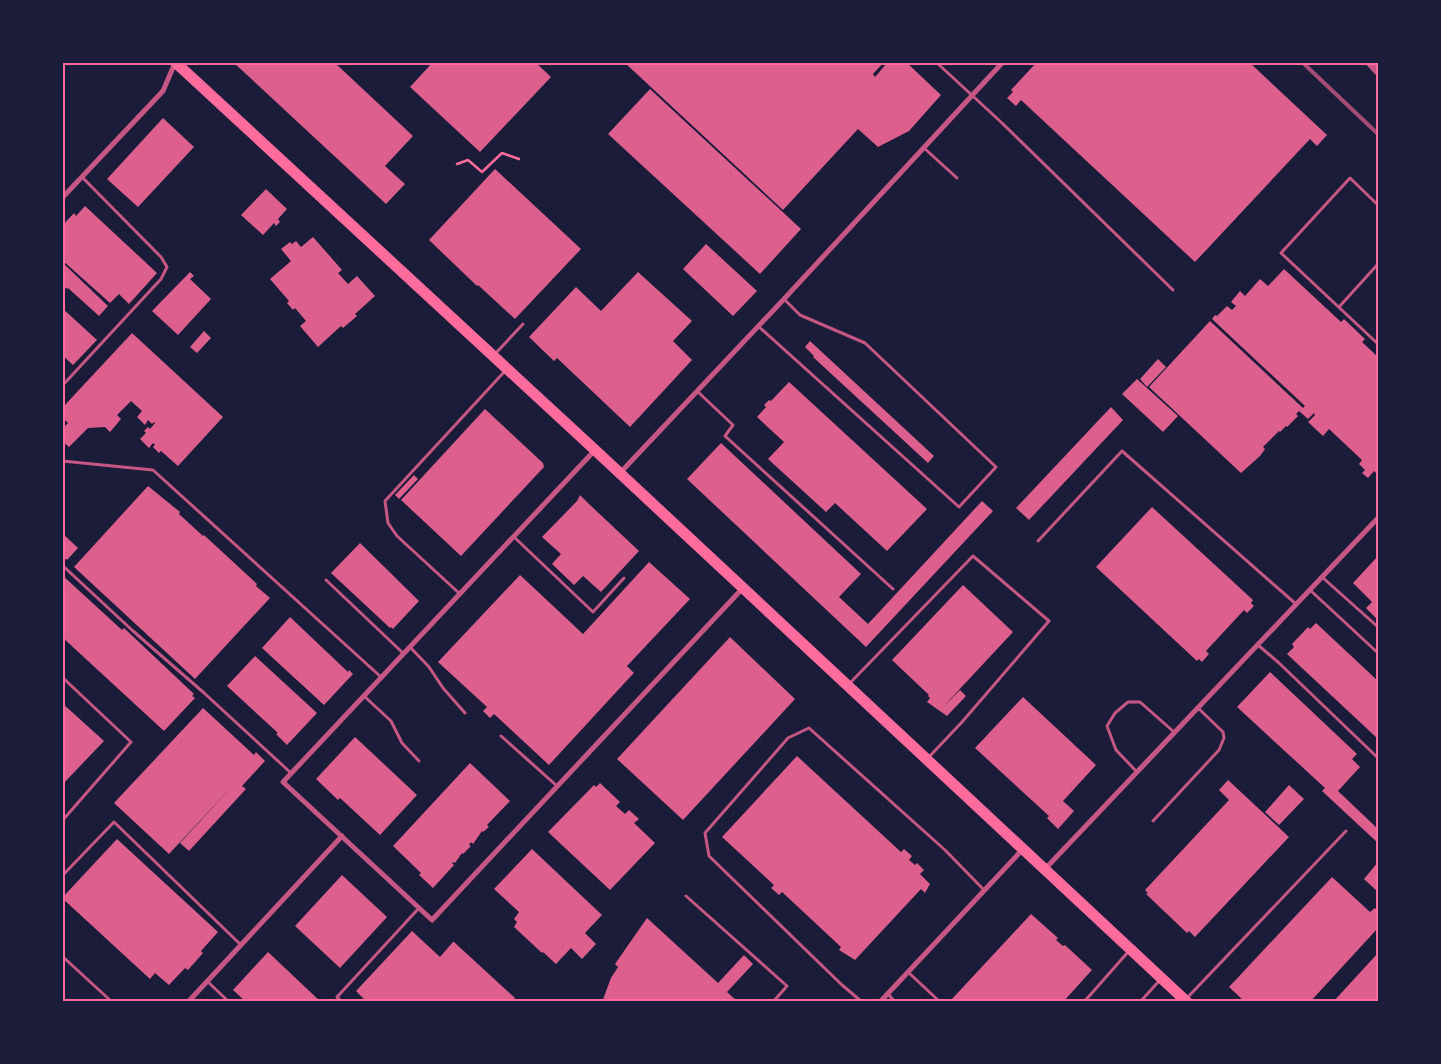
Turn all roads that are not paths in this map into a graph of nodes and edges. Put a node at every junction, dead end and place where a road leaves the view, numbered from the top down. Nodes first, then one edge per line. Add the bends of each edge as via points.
1 (936, 62) edge
2 (1003, 62) edge
3 (1370, 62) edge
4 (176, 63) edge
5 (1378, 71) edge
6 (973, 95) junction
7 (924, 148) junction
8 (82, 177) junction
9 (957, 178) dead end
10 (62, 198) edge
11 (1378, 205) edge
12 (1378, 264) edge
13 (1173, 290) dead end
14 (784, 299) junction
15 (1339, 307) junction
16 (523, 324) dead end
17 (757, 326) junction
18 (1378, 344) edge
19 (493, 356) junction
20 (507, 369) junction
21 (62, 386) edge
22 (696, 391) junction
23 (595, 450) junction
24 (62, 461) edge
25 (620, 473) junction
26 (1378, 518) edge
27 (513, 537) junction
28 (1038, 541) dead end
29 (62, 565) edge
30 (1322, 577) junction
31 (624, 578) dead end
32 (326, 580) dead end
33 (743, 588) junction
34 (893, 589) dead end
35 (1310, 590) junction
36 (460, 594) junction
37 (1297, 604) junction
38 (1378, 627) edge
39 (1258, 645) junction
40 (410, 647) junction
41 (1378, 653) edge
42 (404, 654) junction
43 (62, 677) edge
44 (382, 677) junction
45 (848, 686) junction
46 (364, 696) junction
47 (1198, 708) junction
48 (465, 713) dead end
49 (1175, 733) junction
50 (501, 736) dead end
51 (1378, 758) edge
52 (926, 759) junction
53 (419, 761) dead end
54 (1137, 772) junction
55 (291, 774) junction
56 (558, 786) junction
57 (62, 820) edge
58 (1153, 822) dead end
59 (1346, 831) dead end
60 (342, 836) junction
61 (1023, 849) junction
62 (1045, 870) junction
63 (62, 876) edge
64 (984, 890) junction
65 (686, 896) dead end
66 (419, 908) junction
67 (242, 944) junction
68 (1130, 949) junction
69 (62, 956) edge
70 (908, 972) junction
71 (1162, 978) junction
72 (207, 981) junction
73 (888, 993) junction
74 (1186, 1001) edge
75 (112, 1002) edge
76 (188, 1002) edge
77 (229, 1002) edge
78 (342, 1002) edge
79 (773, 1002) edge
80 (862, 1002) edge
81 (880, 1002) edge
82 (895, 1002) edge
83 (940, 1002) edge
84 (1084, 1002) edge
85 (1140, 1002) edge

1 - 6 lane
2 - 6 street
3 - 5 street
4 - 8 street via 163,91
4 - 19 main road
6 - 7 street
6 - 13 lane
7 - 9 lane
7 - 14 street
8 - 10 street
8 - 21 lane via 161,257 167,267 161,280
11 - 15 lane via 1350,178 1281,253
12 - 15 lane
14 - 17 street
14 - 17 lane via 800,315 865,343 996,467 959,507
15 - 18 lane
16 - 19 lane
17 - 22 street
19 - 20 main road
20 - 23 main road
20 - 36 lane via 385,500 388,523 397,536
22 - 25 street
22 - 34 lane via 733,425 724,436
23 - 25 main road
23 - 27 street
24 - 44 lane via 153,470
25 - 33 main road
26 - 30 street
27 - 31 lane via 593,612
27 - 36 street
28 - 37 lane via 1122,451
29 - 55 lane
30 - 35 street
30 - 38 lane
32 - 42 lane
33 - 45 main road
33 - 56 street
35 - 37 street
35 - 41 lane
36 - 40 street
37 - 39 street
39 - 47 street
39 - 51 lane
40 - 42 street
40 - 48 lane
42 - 44 street
43 - 57 lane via 131,742
44 - 46 street
45 - 52 main road
45 - 52 lane via 973,556 1049,621
46 - 53 lane via 391,721 402,743
46 - 55 street
47 - 49 street
47 - 58 lane via 1223,732 1224,738 1219,750
49 - 54 street
49 - 54 lane via 1140,702 1128,702 1115,713 1107,726 1116,750
50 - 56 lane
52 - 61 main road
54 - 62 street
55 - 60 street via 283,782
56 - 66 street via 432,920
59 - 74 lane
60 - 66 street
60 - 67 street
61 - 62 main road
61 - 64 street
62 - 68 main road
63 - 67 lane via 114,822
64 - 70 street
64 - 80 lane via 945,850 809,728 788,738 705,833 709,856
65 - 79 lane via 787,986
66 - 78 lane via 337,997
67 - 72 street
68 - 71 main road
68 - 84 lane
69 - 75 lane
70 - 73 street
70 - 83 lane
71 - 74 main road
71 - 85 lane
72 - 76 street
72 - 77 lane
73 - 81 street
73 - 82 lane

